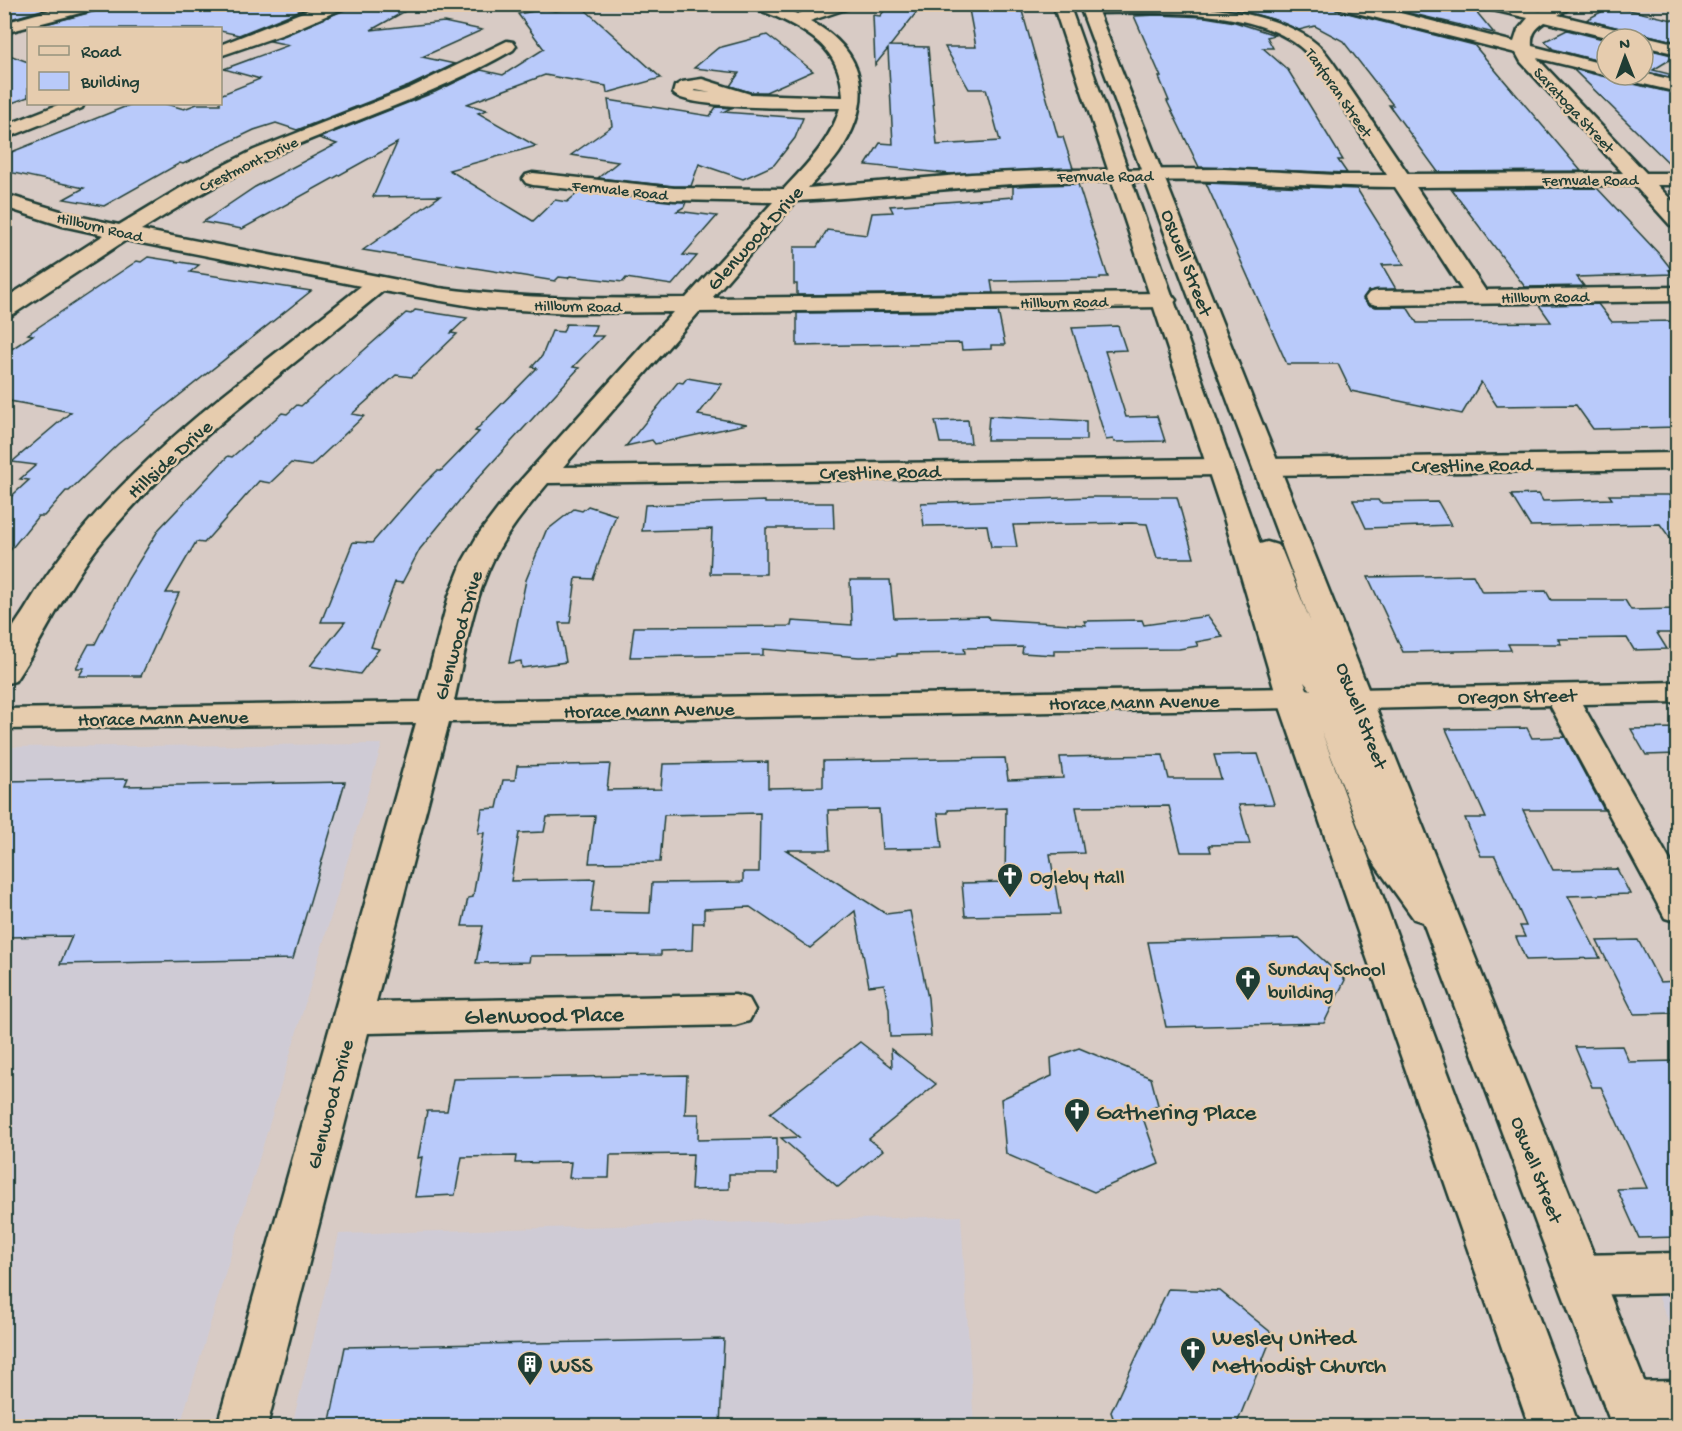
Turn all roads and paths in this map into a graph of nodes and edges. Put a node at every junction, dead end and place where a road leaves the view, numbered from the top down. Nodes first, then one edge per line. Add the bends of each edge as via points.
1 (93, 4) edge
2 (338, 4) edge
3 (760, 4) edge
4 (843, 4) edge
5 (1343, 4) edge
6 (1490, 4) edge
7 (1568, 4) edge
8 (1079, 6) edge
9 (1542, 17) junction
10 (797, 20) junction
11 (4, 28) edge
12 (1595, 29) edge
13 (1655, 44) edge
14 (507, 46) dead end
15 (1522, 48) junction
16 (1677, 49) edge
17 (222, 50) edge
18 (1595, 67) edge
19 (1655, 82) edge
20 (1677, 87) edge
21 (764, 100) dead end
22 (852, 104) junction
23 (73, 105) edge
24 (4, 133) edge
25 (1137, 175) junction
26 (533, 178) dead end
27 (1640, 179) junction
28 (1677, 179) edge
29 (1401, 180) junction
30 (792, 195) junction
31 (4, 200) edge
32 (1677, 220) edge
33 (124, 233) junction
34 (379, 283) junction
35 (1677, 294) edge
36 (1478, 297) junction
37 (1377, 298) dead end
38 (1164, 300) junction
39 (693, 305) junction
40 (4, 310) edge
41 (1677, 460) edge
42 (1219, 467) junction
43 (1267, 467) junction
44 (541, 475) junction
45 (1238, 518) junction
46 (4, 674) edge
47 (1677, 692) edge
48 (1561, 694) junction
49 (1293, 698) junction
50 (1357, 699) junction
51 (435, 712) junction
52 (4, 719) edge
53 (1677, 909) edge
54 (1451, 943) junction
55 (735, 1010) dead end
56 (353, 1018) junction
57 (1677, 1273) edge
58 (1578, 1275) junction
59 (1677, 1404) edge
60 (1633, 1416) edge
61 (242, 1426) edge
62 (1554, 1426) edge

1 - 11 street
2 - 17 street
3 - 10 street, Glenwood Drive
4 - 10 street
5 - 15 street
6 - 9 street
7 - 9 street, Saratoga Street
8 - 25 street, Oswell Street
8 - 29 street, Tanforan Street via 1209,11 1256,21 1304,41 1317,53
9 - 12 street
9 - 15 street, Saratoga Street via 1524,32
10 - 22 street, Glenwood Drive via 825,38 847,63 852,76
13 - 16 street
14 - 33 street, Crestmont Drive via 430,87 261,154 199,186
15 - 18 street
15 - 27 street, Saratoga Street
19 - 20 street
21 - 22 street
22 - 30 street, Glenwood Drive via 841,134
23 - 24 street
25 - 29 street, Fernvale Road
25 - 30 street, Fernvale Road via 1023,177
25 - 38 street, Oswell Street
25 - 43 street, Oswell Street
26 - 30 street, Fernvale Road via 674,194
27 - 28 street, Fernvale Road
27 - 29 street, Fernvale Road
27 - 32 street, Saratoga Street
29 - 36 street, Tanforan Street
30 - 39 street, Glenwood Drive
31 - 33 street, Hillburn Road
33 - 34 street, Hillburn Road
33 - 40 street, Crestmont Drive
34 - 39 street, Hillburn Road via 439,295 530,305
34 - 46 street, Hillside Drive via 193,434 114,509 47,597
35 - 36 street, Hillburn Road
36 - 37 street, Hillburn Road
38 - 39 street, Hillburn Road
38 - 42 street, Oswell Street
39 - 44 street, Glenwood Drive
41 - 43 street, Crestline Road
42 - 44 street, Crestline Road
42 - 45 street, Oswell Street
43 - 50 street, Oswell Street
44 - 51 street, Glenwood Drive via 497,528 477,563 465,593
45 - 49 street, Oswell Street
45 - 50 street, Oregon Street via 1270,555 1317,677 1330,692
47 - 48 street, Oregon Street
48 - 50 street, Oregon Street
48 - 53 street
49 - 51 street, Horace Mann Avenue
49 - 54 street, Horace Mann Avenue via 1311,700 1330,715 1389,859
49 - 62 street, Oswell Street
50 - 54 street, Oswell Street
51 - 52 street, Horace Mann Avenue
51 - 56 street, Glenwood Drive
54 - 58 street, Oswell Street
55 - 56 street, Glenwood Place
56 - 61 street, Glenwood Drive
57 - 58 street
58 - 60 street, Oswell Street
59 - 60 street

